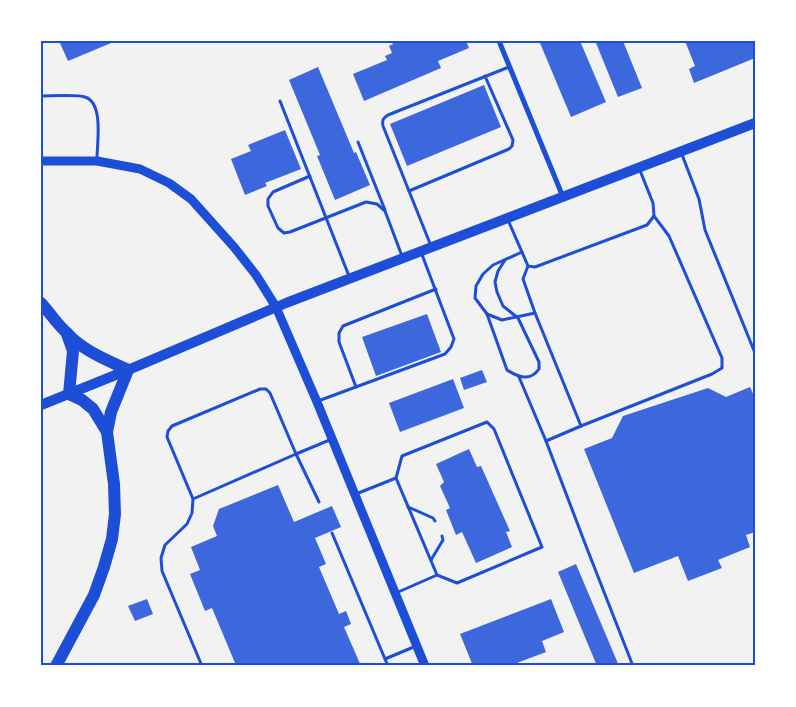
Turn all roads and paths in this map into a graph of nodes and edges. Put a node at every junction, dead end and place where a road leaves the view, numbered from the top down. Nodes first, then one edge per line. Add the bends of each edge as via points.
1 (499, 41) edge
2 (510, 66) junction
3 (485, 76) junction
4 (41, 96) edge
5 (280, 100) dead end
6 (755, 123) edge
7 (358, 142) dead end
8 (681, 152) junction
9 (41, 161) edge
10 (97, 161) junction
11 (639, 168) junction
12 (310, 176) junction
13 (409, 190) junction
14 (563, 198) junction
15 (385, 211) junction
16 (654, 216) junction
17 (326, 218) junction
18 (508, 218) junction
19 (432, 247) junction
20 (421, 252) junction
21 (522, 252) junction
22 (403, 258) junction
23 (505, 260) junction
24 (528, 266) junction
25 (350, 279) junction
26 (436, 289) junction
27 (41, 303) edge
28 (276, 307) junction
29 (535, 313) junction
30 (486, 314) junction
31 (518, 318) junction
32 (67, 334) junction
33 (755, 353) edge
34 (128, 370) junction
35 (519, 377) junction
36 (356, 387) junction
37 (69, 394) junction
38 (317, 402) junction
39 (41, 405) edge
40 (581, 426) junction
41 (107, 432) junction
42 (332, 439) junction
43 (546, 441) junction
44 (296, 454) junction
45 (396, 478) junction
46 (355, 495) junction
47 (193, 499) junction
48 (319, 502) dead end
49 (408, 507) junction
50 (435, 521) dead end
51 (332, 533) dead end
52 (442, 536) dead end
53 (431, 560) junction
54 (437, 575) junction
55 (396, 593) junction
56 (417, 646) junction
57 (385, 659) junction
58 (56, 666) edge
59 (202, 666) edge
60 (388, 666) edge
61 (425, 666) edge
62 (634, 666) edge

1 - 2 street
2 - 3 lane
2 - 14 street
3 - 13 lane via 512,146
3 - 13 lane via 384,118 382,126
4 - 10 lane via 84,96 94,102 98,116
5 - 12 lane
6 - 8 main road
7 - 15 lane
8 - 11 main road
8 - 33 lane via 699,199 705,230
9 - 10 street
10 - 28 street via 140,170 169,183 191,199 256,274
11 - 14 main road
11 - 16 lane via 653,203
12 - 17 lane
12 - 17 lane via 273,192 268,206 278,228 284,233
13 - 19 lane
14 - 18 main road
15 - 17 lane via 377,204 366,202
15 - 22 lane
16 - 24 lane via 647,225 535,267
16 - 40 lane via 669,236 722,358 722,368
17 - 25 lane
18 - 19 main road
18 - 21 lane
19 - 20 main road
20 - 22 main road
20 - 26 lane
21 - 23 lane
21 - 24 lane
22 - 25 main road
23 - 30 lane via 493,265 476,286 475,298
23 - 31 lane via 494,282 503,306
24 - 29 lane via 523,279
25 - 28 main road
26 - 36 lane via 343,326 339,342
26 - 36 lane via 454,339 452,347 445,354
27 - 32 highway
28 - 34 main road
28 - 38 street
29 - 31 lane
29 - 40 lane
30 - 31 lane via 502,320
30 - 35 lane via 507,370
31 - 35 lane via 539,362 535,375
32 - 34 highway via 97,356
32 - 37 highway via 73,351
34 - 37 main road
34 - 41 highway via 111,412
35 - 43 lane
36 - 38 lane
37 - 39 main road
37 - 41 highway via 94,409
38 - 42 street
40 - 43 lane
41 - 58 highway via 114,484 112,539 94,595
42 - 44 lane
42 - 46 street
43 - 62 lane
44 - 47 lane
44 - 47 lane via 266,390 260,389 172,426 167,437
44 - 48 lane
45 - 46 lane
45 - 49 lane
45 - 54 lane via 402,456 487,422 494,429 542,547 457,583
46 - 55 street
47 - 59 lane via 187,524 165,545 161,558 162,571
49 - 50 lane
49 - 53 lane
51 - 57 lane
52 - 53 lane via 443,540
53 - 54 lane
54 - 55 lane
55 - 56 street
56 - 57 lane
56 - 61 street
57 - 60 lane

